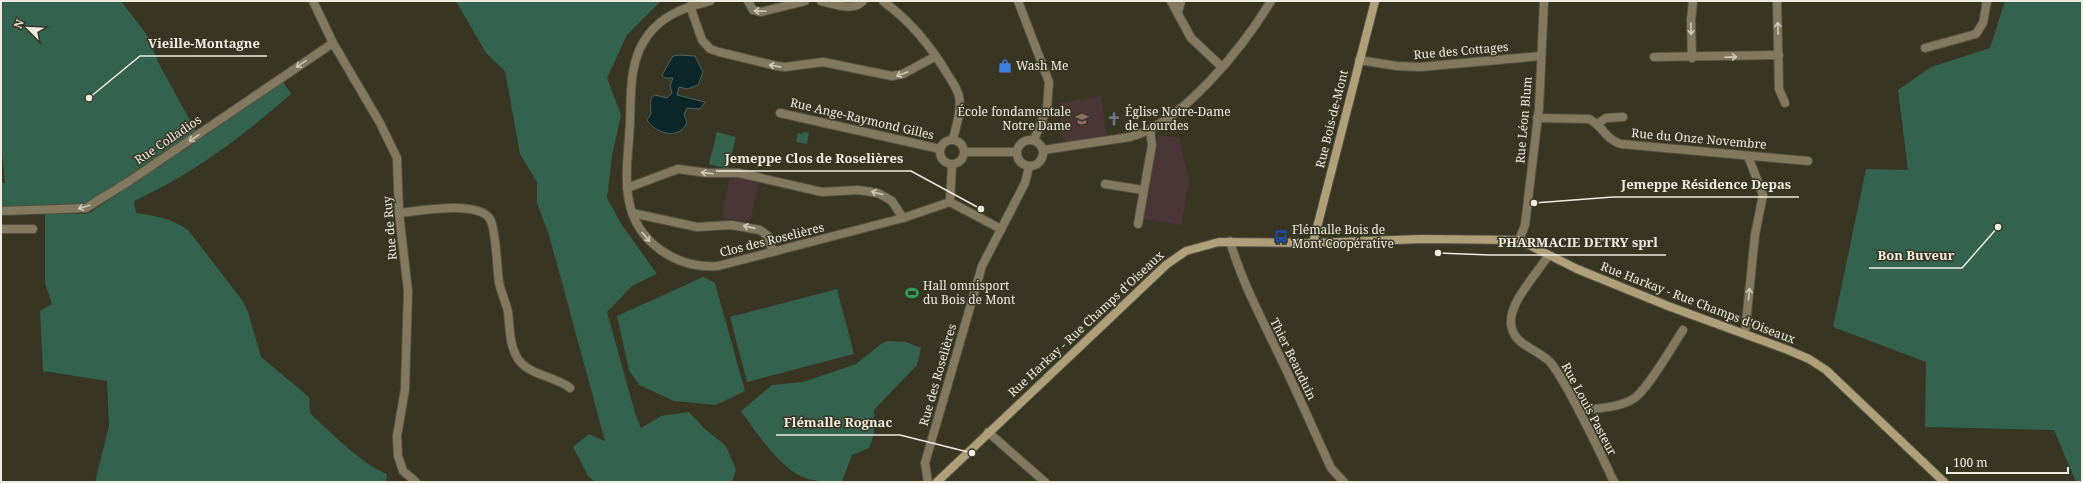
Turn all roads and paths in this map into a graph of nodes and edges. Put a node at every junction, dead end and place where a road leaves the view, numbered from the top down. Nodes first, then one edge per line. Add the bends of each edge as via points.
1 (312, 1) edge
2 (710, 1) edge
3 (748, 1) edge
4 (805, 1) edge
5 (821, 1) edge
6 (863, 1) edge
7 (884, 1) edge
8 (1018, 1) edge
9 (1171, 1) edge
10 (1181, 1) edge
11 (1271, 1) edge
12 (1375, 1) edge
13 (1544, 1) edge
14 (1692, 1) edge
15 (1777, 1) edge
16 (1987, 1) edge
17 (690, 6) junction
18 (1178, 12) junction
19 (333, 42) junction
20 (1924, 48) dead end
21 (1778, 55) junction
22 (936, 56) junction
23 (1541, 56) junction
24 (1654, 57) dead end
25 (1692, 58) junction
26 (1359, 60) junction
27 (1222, 67) junction
28 (1785, 103) dead end
29 (780, 113) dead end
30 (1623, 117) dead end
31 (1537, 118) junction
32 (1597, 124) junction
33 (1150, 130) junction
34 (954, 139) junction
35 (1034, 140) junction
36 (940, 149) junction
37 (1043, 150) junction
38 (964, 152) junction
39 (1016, 152) junction
40 (1748, 156) junction
41 (1808, 161) dead end
42 (952, 164) junction
43 (1029, 167) junction
44 (1106, 184) dead end
45 (627, 188) junction
46 (1143, 190) junction
47 (950, 202) junction
48 (1, 212) edge
49 (399, 213) junction
50 (632, 213) junction
51 (903, 218) junction
52 (1138, 224) dead end
53 (1, 229) edge
54 (33, 229) dead end
55 (1001, 229) junction
56 (1519, 240) junction
57 (1230, 241) junction
58 (1313, 243) junction
59 (773, 252) junction
60 (1548, 256) junction
61 (1683, 330) dead end
62 (1745, 333) junction
63 (570, 388) dead end
64 (1579, 411) junction
65 (988, 432) junction
66 (416, 482) edge
67 (928, 482) edge
68 (937, 482) edge
69 (1045, 482) edge
70 (1344, 482) edge
71 (1614, 482) edge
72 (1944, 482) edge

1 - 19 street, Rue de Ruy
2 - 17 street, Clos des Roselières
4 -> 3 street via 761,12 753,10
5 - 6 street via 851,7
7 - 22 street via 915,29
8 - 35 street via 1049,82 1047,108
9 - 18 street
10 - 18 street
11 - 27 street via 1248,36
12 - 26 street, Rue Bois-de-Mont
13 - 23 street, Rue Léon Blum
14 -> 25 street
21 -> 15 street
16 - 20 street via 1983,23 1976,34
22 -> 17 street via 895,76 823,62 773,66 710,48 699,35
17 - 45 street, Clos des Roselières via 671,14 654,28 643,42 635,61
18 - 27 street via 1190,38
19 -> 48 street, Rue Colladios via 86,208
19 - 49 street, Rue de Ruy via 380,123 397,158
25 -> 21 street
21 - 28 street via 1779,90
22 - 34 street via 960,99
23 - 26 street, Rue des Cottages via 1420,68
23 - 31 street, Rue Léon Blum
24 - 25 street
26 - 58 street, Rue Bois-de-Mont
27 - 33 street via 1182,106
29 - 36 street, Rue Ange-Raymond Gilles
30 - 32 street, Rue du Onze Novembre via 1606,118
31 - 32 street via 1580,118 1589,119
31 - 56 street, Rue Léon Blum via 1525,225
32 - 40 street, Rue du Onze Novembre via 1611,140 1621,144
33 - 37 street via 1130,137
33 - 46 street via 1152,145
34 - 36 street via 946,140
34 - 38 street via 962,145
35 - 37 street
35 - 39 street via 1022,142
36 - 42 street via 942,160
37 - 43 street via 1042,159 1037,165
38 - 39 street
38 - 42 street via 959,162
39 - 43 street via 1022,164
40 - 41 street, Rue du Onze Novembre
62 -> 40 street via 1755,235 1762,202 1762,195
42 - 47 street
43 - 55 street, Rue des Roselières via 1025,183
44 - 46 street
45 - 50 street, Clos des Roselières
51 -> 45 street via 892,201 878,192 822,192 738,173 678,169
46 - 52 street
47 - 51 street, Clos des Roselières
47 - 55 street
49 - 63 street via 444,208 478,211 487,216 492,227 500,285 508,309 514,350 529,369
49 - 66 street, Rue de Ruy via 408,291 405,389 397,436 398,456 403,472
59 -> 50 street via 769,238 763,231 731,225 697,227
50 -> 59 street, Clos des Roselières via 640,229 655,247 685,263 718,266
51 - 59 street, Clos des Roselières
53 - 54 street
55 - 67 street, Rue des Roselières via 982,266 973,296 925,463
56 - 58 street, Rue Harkay - Rue Champs d'Oiseaux via 1422,239
56 - 60 street, Rue Harkay - Rue Champs d'Oiseaux
57 - 58 street, Rue Harkay - Rue Champs d'Oiseaux
57 - 65 street, Rue Harkay - Rue Champs d'Oiseaux via 1201,245 1172,260
57 - 70 street, Thier Beauduin via 1259,317 1278,352 1331,468
60 - 62 street, Rue Harkay - Rue Champs d'Oiseaux via 1668,306
60 - 64 street, Rue Louis Pasteur via 1515,305 1511,318 1512,329 1519,340 1551,363
61 - 64 street via 1637,396 1624,402
62 - 72 street, Rue Harkay - Rue Champs d'Oiseaux via 1809,359 1826,370
64 - 71 street, Rue Louis Pasteur
65 - 68 street, Rue Harkay - Rue Champs d'Oiseaux
65 - 69 street

